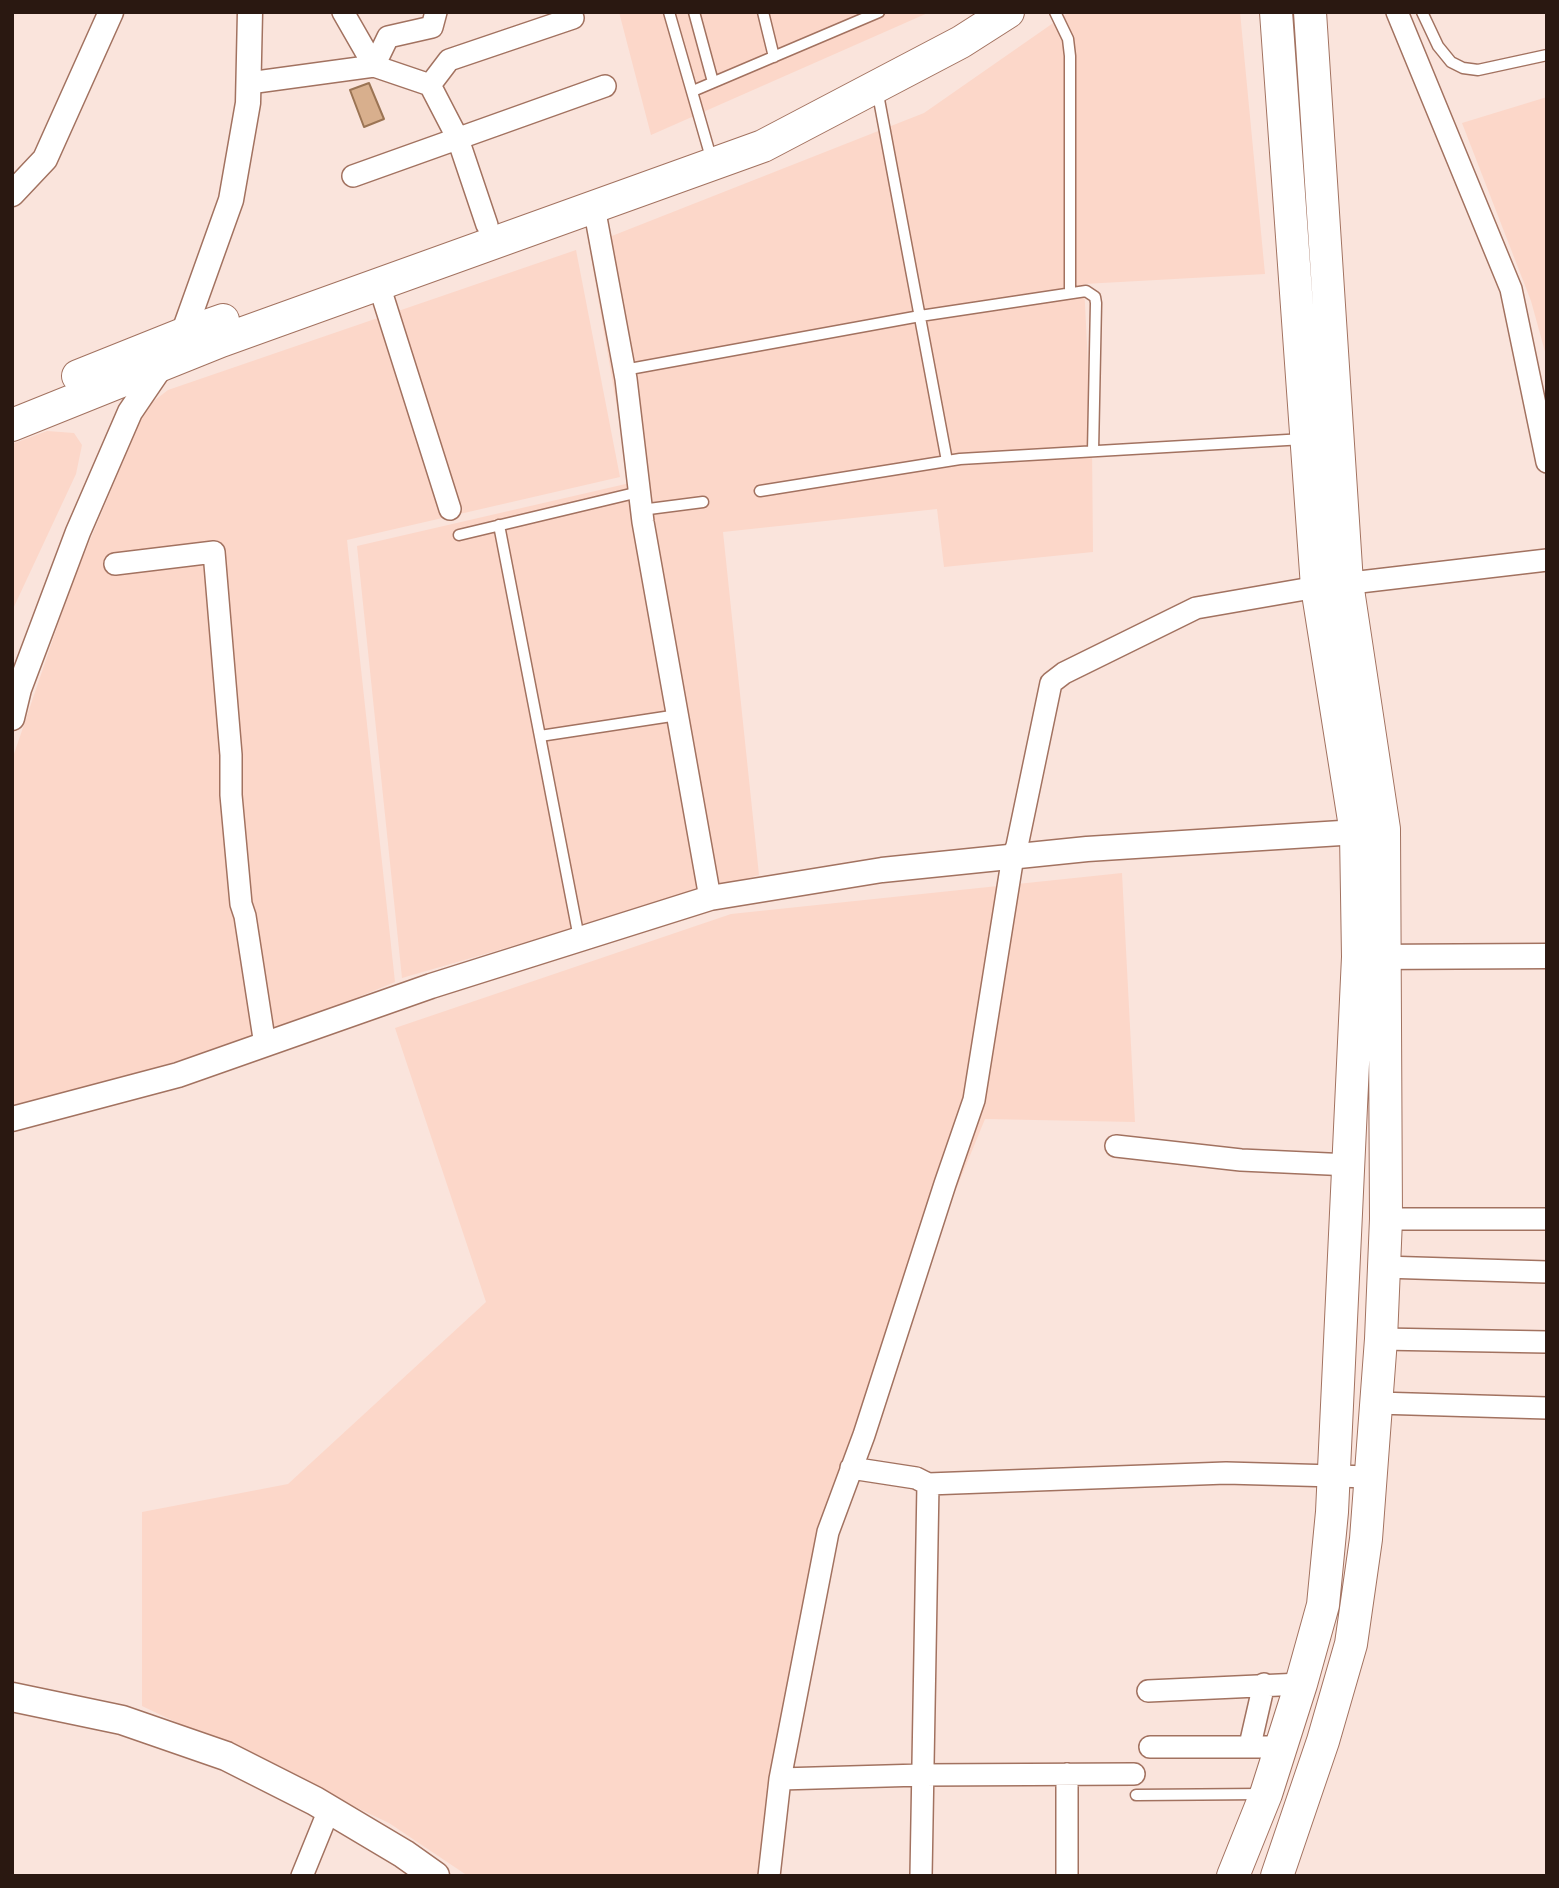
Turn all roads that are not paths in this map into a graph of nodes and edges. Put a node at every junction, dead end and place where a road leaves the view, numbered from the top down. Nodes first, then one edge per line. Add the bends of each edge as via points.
1 (111, 12) edge
2 (250, 12) edge
3 (343, 12) edge
4 (668, 12) edge
5 (694, 12) edge
6 (763, 12) edge
7 (848, 12) edge
8 (879, 12) edge
9 (972, 12) edge
10 (1008, 12) edge
11 (1055, 12) edge
12 (1276, 12) edge
13 (1310, 12) edge
14 (1397, 12) edge
15 (1422, 12) edge
16 (573, 18) dead end
17 (434, 20) edge
18 (851, 24) junction
19 (1547, 55) edge
20 (774, 57) junction
21 (449, 60) junction
22 (374, 66) junction
23 (713, 82) junction
24 (249, 83) junction
25 (430, 85) junction
26 (605, 86) dead end
27 (876, 87) junction
28 (693, 91) junction
29 (458, 139) junction
30 (711, 154) junction
31 (353, 176) dead end
32 (12, 194) edge
33 (594, 207) junction
34 (487, 225) junction
35 (379, 285) junction
36 (1070, 293) junction
37 (920, 316) junction
38 (183, 334) junction
39 (162, 367) junction
40 (624, 370) junction
41 (12, 403) edge
42 (12, 425) edge
43 (1305, 439) junction
44 (1093, 451) junction
45 (947, 461) junction
46 (1547, 462) edge
47 (760, 491) dead end
48 (640, 501) junction
49 (703, 502) dead end
50 (450, 509) dead end
51 (499, 525) junction
52 (458, 535) dead end
53 (1547, 560) edge
54 (116, 564) dead end
55 (1332, 585) junction
56 (678, 715) junction
57 (12, 718) edge
58 (540, 736) junction
59 (1370, 831) junction
60 (1013, 856) junction
61 (710, 898) junction
62 (579, 939) junction
63 (1547, 956) edge
64 (1371, 957) junction
65 (265, 1045) junction
66 (12, 1119) edge
67 (1116, 1146) dead end
68 (1350, 1165) junction
69 (1386, 1219) junction
70 (1547, 1219) edge
71 (1383, 1267) junction
72 (1547, 1272) edge
73 (1381, 1339) junction
74 (1547, 1342) edge
75 (1377, 1403) junction
76 (1547, 1408) edge
77 (852, 1468) junction
78 (1333, 1475) junction
79 (1371, 1477) junction
80 (929, 1484) junction
81 (1301, 1684) junction
82 (1264, 1685) junction
83 (1148, 1691) dead end
84 (12, 1697) edge
85 (12, 1713) edge
86 (1250, 1745) junction
87 (1150, 1747) dead end
88 (1281, 1747) junction
89 (1067, 1774) junction
90 (921, 1775) junction
91 (780, 1779) junction
92 (1135, 1785) joint
93 (1266, 1794) junction
94 (324, 1822) junction
95 (302, 1876) edge
96 (412, 1876) edge
97 (435, 1876) edge
98 (769, 1876) edge
99 (921, 1876) edge
100 (1067, 1876) edge
101 (1233, 1876) edge
102 (1277, 1876) edge

1 - 32 street via 45,159
2 - 24 street
3 - 22 street
4 - 28 lane
5 - 23 lane
6 - 20 lane
7 - 18 lane
8 - 18 lane
9 - 30 main road
10 - 27 main road
11 - 36 lane via 1070,55
12 - 43 main road
13 - 55 main road
14 - 46 street via 1511,289
15 - 19 lane via 1438,46 1463,68 1478,70
16 - 21 street
17 - 21 street
17 - 22 street via 388,37
18 - 20 lane
20 - 23 lane
21 - 25 street
22 - 24 street
22 - 25 street
23 - 28 lane
24 - 38 street via 231,200
25 - 29 street
26 - 29 street
27 - 30 main road via 763,146
27 - 37 lane
28 - 30 lane
29 - 31 street
29 - 34 street
30 - 33 main road
30 - 34 main road
33 - 35 main road
33 - 40 street
34 - 38 main road
35 - 39 main road
35 - 50 street
36 - 37 lane
36 - 44 lane via 1092,293 1096,303
37 - 40 lane
37 - 45 lane
38 - 39 street
38 - 41 main road
39 - 42 main road
39 - 57 street via 130,412 78,532
40 - 48 street
43 - 44 lane
43 - 55 main road
44 - 45 lane
45 - 47 lane
48 - 49 lane
48 - 51 lane
48 - 56 street
51 - 52 lane
51 - 58 lane
53 - 55 street
54 - 65 street via 214,552 241,904
55 - 59 main road
55 - 60 street via 1196,608 1051,683
56 - 58 lane
56 - 61 street
58 - 62 lane
59 - 60 street
59 - 64 main road
60 - 61 street via 882,870
60 - 77 street via 974,1100
61 - 62 street
62 - 65 street
63 - 64 street
64 - 68 main road
64 - 69 main road
65 - 66 street via 178,1075
67 - 68 street via 1241,1160
68 - 78 main road
69 - 70 street
69 - 71 main road
71 - 72 street
71 - 73 main road
73 - 74 street
73 - 75 main road
75 - 76 street
75 - 79 main road
77 - 80 street
77 - 91 street via 828,1532
78 - 79 street
78 - 80 street via 1226,1473
78 - 81 main road via 1323,1605
79 - 102 main road via 1351,1644
80 - 90 street
81 - 82 street
81 - 88 main road
82 - 83 street
82 - 86 street
84 - 97 main road via 122,1720 226,1756 315,1801
85 - 94 main road via 119,1733 220,1768
86 - 87 street
86 - 88 street
88 - 93 main road
89 - 90 street
89 - 92 street
89 - 100 street
90 - 91 street
90 - 99 street
91 - 98 street
92 - 93 lane
93 - 101 main road
94 - 95 street
94 - 96 main road

